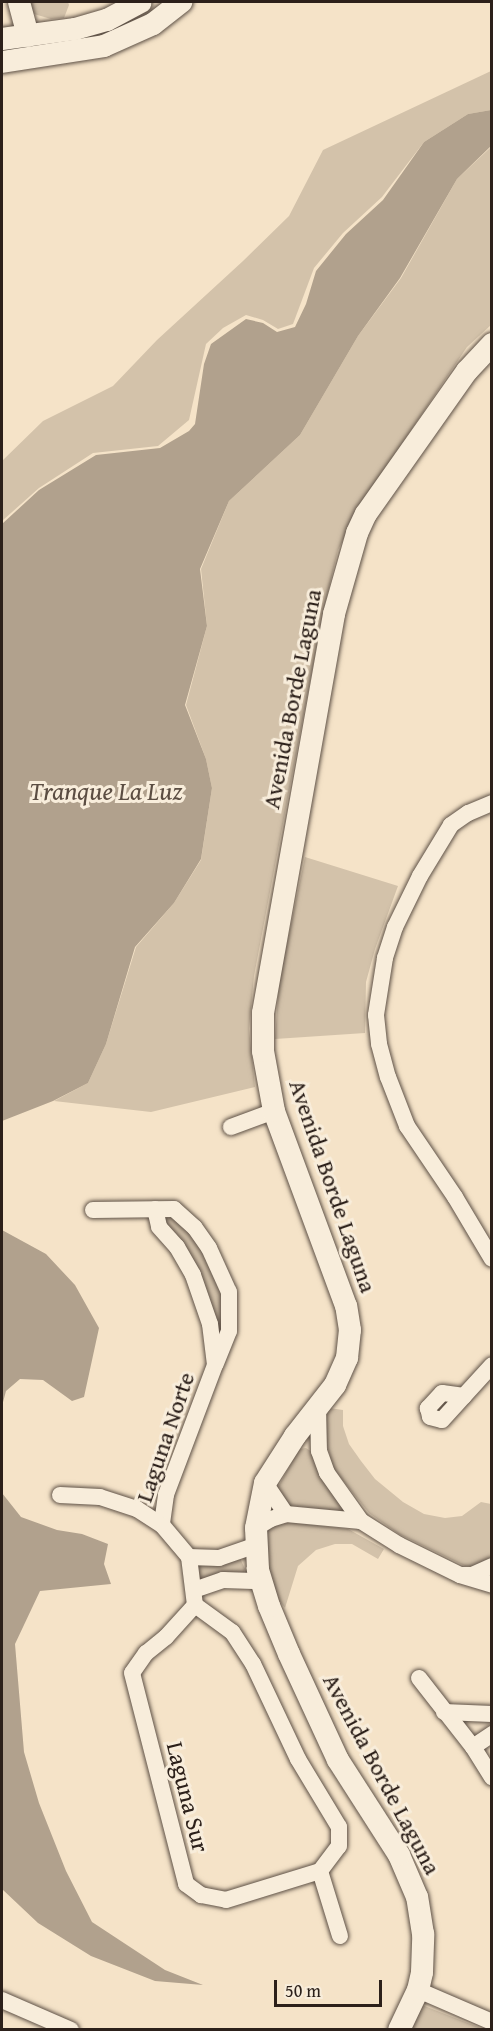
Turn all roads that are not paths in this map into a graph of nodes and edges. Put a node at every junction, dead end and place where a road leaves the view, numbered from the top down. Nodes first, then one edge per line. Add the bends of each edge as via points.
1 (19, 2) edge
2 (141, 2) edge
3 (181, 2) edge
4 (28, 36) junction
5 (2, 39) edge
6 (2, 62) edge
7 (492, 344) edge
8 (492, 803) edge
9 (274, 1111) junction
10 (231, 1127) dead end
11 (155, 1209) junction
12 (93, 1210) dead end
13 (492, 1259) edge
14 (215, 1365) junction
15 (492, 1365) edge
16 (464, 1396) dead end
17 (318, 1408) junction
18 (295, 1436) junction
19 (319, 1451) junction
20 (265, 1483) junction
21 (60, 1495) dead end
22 (286, 1514) junction
23 (361, 1521) junction
24 (162, 1525) junction
25 (256, 1536) junction
26 (189, 1557) junction
27 (492, 1566) edge
28 (460, 1575) junction
29 (261, 1581) junction
30 (492, 1585) edge
31 (194, 1598) junction
32 (419, 1678) dead end
33 (444, 1712) junction
34 (492, 1714) edge
35 (492, 1734) edge
36 (473, 1747) junction
37 (492, 1777) edge
38 (320, 1871) junction
39 (340, 1936) dead end
40 (418, 1990) junction
41 (2, 2000) edge
42 (492, 2022) edge
43 (71, 2030) edge
44 (399, 2030) edge

1 - 4 street
2 - 4 street via 108,20
3 - 6 street via 153,24 104,46
4 - 5 street
7 - 9 street, Avenida Borde Laguna via 467,371 366,514 346,566 264,995 263,1051
8 - 13 street via 451,825 420,876 385,958 376,1015 388,1077 407,1126
9 - 10 street
9 - 17 street, Avenida Borde Laguna via 349,1318 344,1365
11 - 12 street, Laguna Norte
11 - 14 street, Laguna Norte via 159,1227 177,1247 193,1275 210,1324
11 - 14 street, Laguna Norte via 174,1209 195,1228 209,1248 229,1293 229,1331
14 - 24 street, Laguna Norte via 166,1495
15 - 16 street
17 - 18 street, Avenida Borde Laguna
17 - 19 street
18 - 19 street
18 - 20 street, Avenida Borde Laguna
19 - 23 street via 337,1490
20 - 22 street
20 - 25 street, Avenida Borde Laguna
21 - 24 street, Laguna Norte via 100,1497 137,1509
22 - 23 street
22 - 25 street via 271,1518
23 - 28 street
24 - 26 street, Laguna Norte
25 - 26 street via 219,1558
25 - 29 street, Avenida Borde Laguna
26 - 31 street
27 - 28 street via 472,1575
28 - 30 street
29 - 31 street via 223,1580
29 - 40 street, Avenida Borde Laguna via 338,1760 412,1882 423,1934
31 - 38 street via 232,1632 253,1664 298,1759 339,1827 339,1846
31 - 38 street, Laguna Sur via 166,1637 146,1653 132,1673 186,1884 201,1895 226,1900
32 - 33 street
33 - 34 street
33 - 36 street
35 - 36 street
36 - 37 street
38 - 39 street
40 - 42 street
40 - 44 street, Avenida Borde Laguna
41 - 43 street

